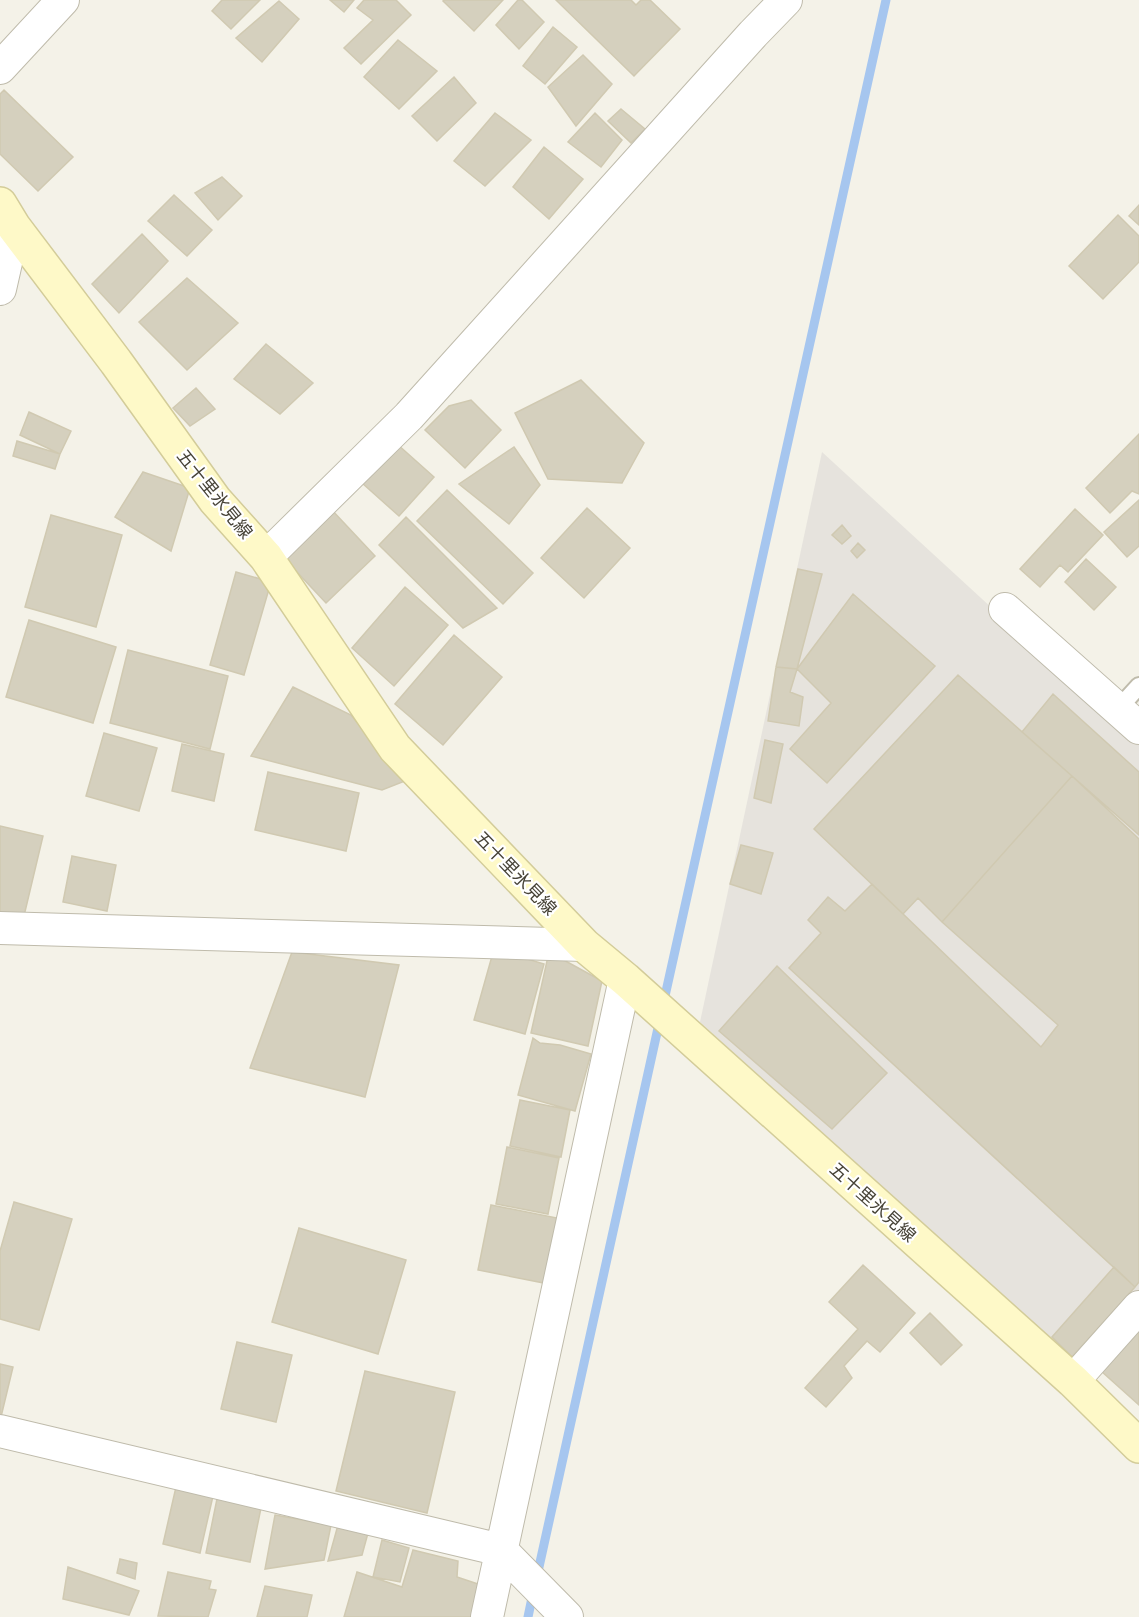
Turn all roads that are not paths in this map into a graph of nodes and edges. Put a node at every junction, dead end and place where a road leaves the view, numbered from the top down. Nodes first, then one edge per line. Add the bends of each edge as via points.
1 (63, 0) edge
2 (786, 0) edge
3 (0, 68) edge
4 (7, 215) edge
5 (0, 289) edge
6 (266, 557) junction
7 (1005, 609) dead end
8 (1139, 686) edge
9 (1128, 719) edge
10 (0, 928) edge
11 (584, 945) junction
12 (625, 979) junction
13 (1139, 1307) edge
14 (1073, 1381) junction
15 (0, 1431) edge
16 (1139, 1446) edge
17 (501, 1550) junction
18 (487, 1617) edge
19 (567, 1617) edge

1 - 3 street
2 - 6 street via 409,416
4 - 5 street
4 - 6 main road, 五十里氷見線 via 215,500
6 - 11 main road, 五十里氷見線 via 395,748
7 - 9 street
8 - 9 lane
10 - 11 street
11 - 12 main road, 五十里氷見線
12 - 14 main road, 五十里氷見線
12 - 17 street
13 - 14 street
14 - 16 main road, 五十里氷見線
15 - 17 street
17 - 18 street
17 - 19 street

